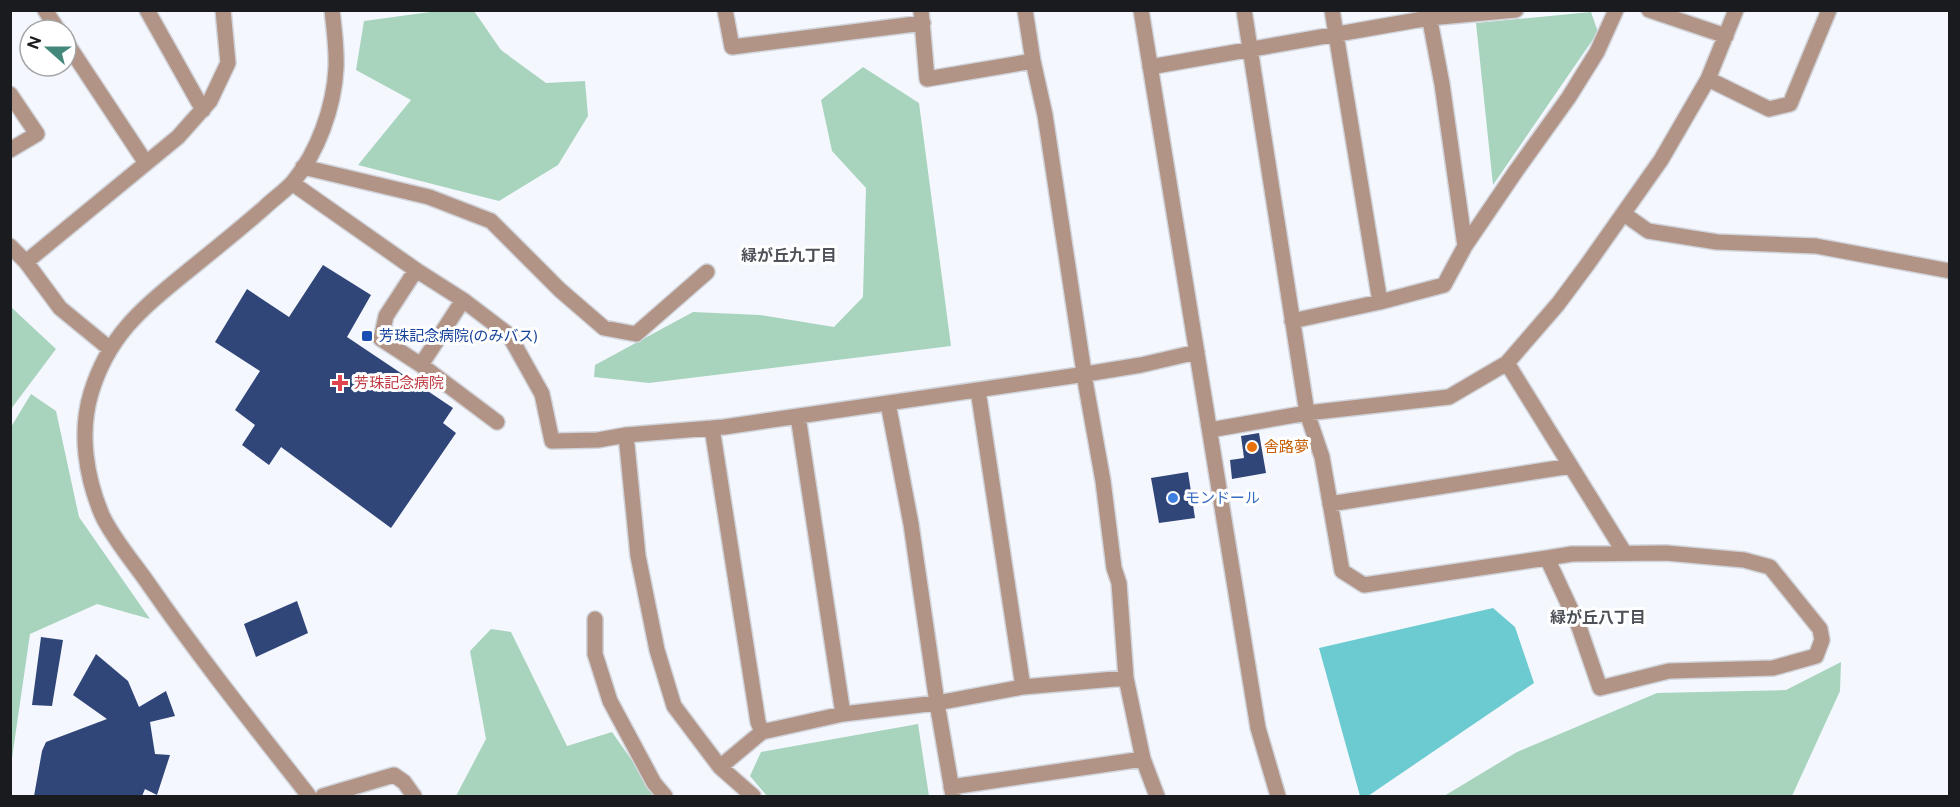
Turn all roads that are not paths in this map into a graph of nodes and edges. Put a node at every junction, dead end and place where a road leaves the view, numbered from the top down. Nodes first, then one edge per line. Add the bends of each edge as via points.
1 (147, 10) edge
2 (223, 10) edge
3 (332, 10) edge
4 (725, 10) edge
5 (1025, 10) edge
6 (1141, 10) edge
7 (1244, 10) edge
8 (1332, 10) edge
9 (1616, 10) edge
10 (1649, 10) edge
11 (1736, 10) edge
12 (1829, 10) edge
13 (1515, 11) edge
14 (1429, 14) edge
15 (922, 17) edge
16 (1336, 35) junction
17 (1725, 36) junction
18 (1250, 50) junction
19 (78, 60) edge
20 (1033, 61) junction
21 (1150, 67) junction
22 (1708, 79) junction
23 (10, 94) edge
24 (203, 110) junction
25 (10, 150) edge
26 (146, 163) junction
27 (303, 167) junction
28 (292, 183) junction
29 (1624, 214) junction
30 (10, 246) edge
31 (1465, 246) junction
32 (26, 262) junction
33 (417, 270) junction
34 (1950, 271) edge
35 (707, 272) dead end
36 (463, 300) junction
37 (1380, 302) junction
38 (1292, 321) junction
39 (110, 349) junction
40 (1197, 352) junction
41 (1507, 363) junction
42 (421, 365) junction
43 (1086, 374) junction
44 (978, 390) junction
45 (888, 403) junction
46 (1307, 414) junction
47 (798, 416) junction
48 (497, 422) dead end
49 (712, 428) junction
50 (1210, 430) junction
51 (626, 435) junction
52 (1571, 466) junction
53 (1330, 504) junction
54 (1624, 552) junction
55 (1547, 558) junction
56 (595, 619) dead end
57 (1126, 678) junction
58 (1023, 687) junction
59 (937, 703) junction
60 (843, 714) junction
61 (762, 732) junction
62 (1143, 759) junction
63 (720, 767) junction
64 (952, 792) edge
65 (309, 796) edge
66 (323, 796) edge
67 (414, 796) edge
68 (665, 796) edge
69 (753, 796) edge
70 (1157, 796) edge
71 (1278, 796) edge

1 - 24 street
2 - 24 street via 228,63
3 - 27 street via 336,68 331,105
4 - 15 street via 732,47
5 - 20 street
6 - 21 street
7 - 18 street
8 - 16 street
9 - 31 street via 1575,88
10 - 17 street
11 - 17 street
12 - 22 street via 1790,104 1769,110
13 - 14 street
14 - 16 street
14 - 31 street
15 - 20 street via 927,79
16 - 18 street
16 - 37 street
17 - 22 street
18 - 21 street
18 - 38 street
19 - 26 street
20 - 43 street
21 - 40 street
22 - 29 street
23 - 25 street via 37,134
24 - 26 street
26 - 32 street
27 - 28 street
27 - 35 street via 429,197 491,221 604,328 636,334
28 - 33 street
28 - 39 street via 148,303
29 - 34 street via 1648,231 1717,242 1816,246
29 - 41 street via 1558,304
30 - 32 street
31 - 37 street via 1444,285
32 - 39 street via 60,308
33 - 36 street
33 - 42 street via 386,316 381,339
36 - 42 street
36 - 51 street via 508,335 542,394 552,441
37 - 38 street
38 - 46 street
39 - 65 street via 90,399 85,431 86,458 103,516 180,630
40 - 43 street
40 - 50 street
41 - 46 street via 1449,397
41 - 52 street
42 - 48 street
43 - 44 street
43 - 57 street via 1119,583
44 - 45 street
44 - 58 street
45 - 47 street
45 - 59 street via 911,524
46 - 50 street
46 - 53 street via 1322,457
47 - 49 street
47 - 60 street
49 - 51 street
49 - 61 street
50 - 71 street via 1258,728
51 - 63 street via 638,556 657,650 674,706
52 - 53 street
52 - 54 street
53 - 55 street via 1342,571 1364,585
54 - 55 street
54 - 55 street via 1744,560 1770,567 1820,629 1822,640 1816,656 1773,668 1669,671 1600,688 1579,627
56 - 68 street via 595,654 610,701 654,783
57 - 58 street
57 - 62 street
58 - 59 street
59 - 60 street
59 - 64 street
60 - 61 street
61 - 63 street
62 - 64 street
62 - 70 street
63 - 69 street
66 - 67 street via 394,775

